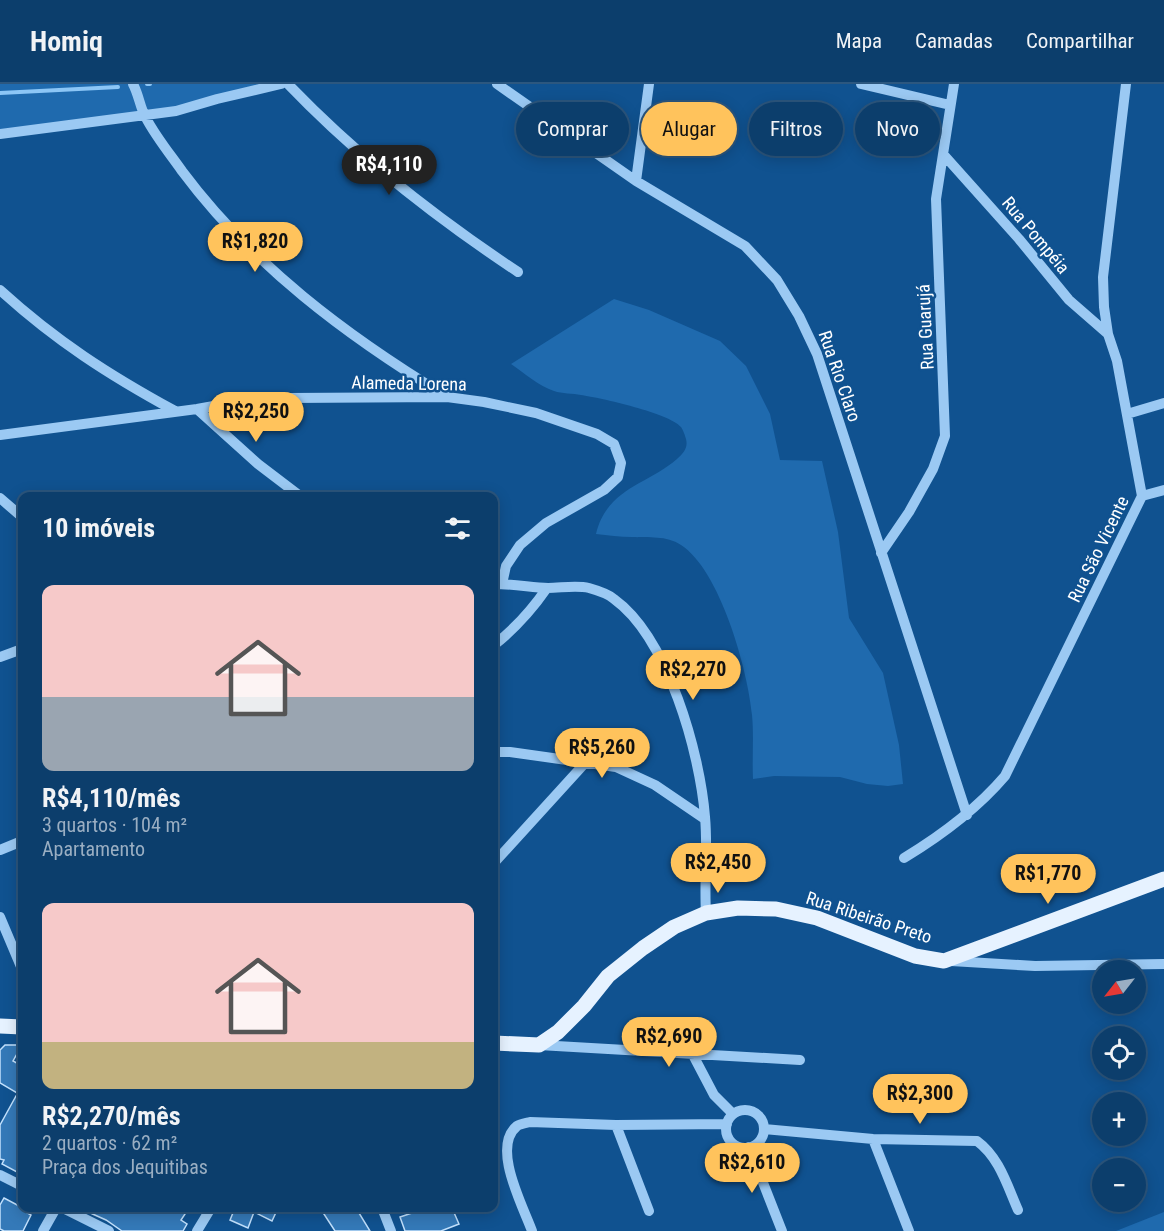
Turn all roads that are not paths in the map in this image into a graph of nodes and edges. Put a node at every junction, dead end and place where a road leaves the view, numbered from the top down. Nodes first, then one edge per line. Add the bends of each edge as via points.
1 (133, 84) edge
2 (281, 84) edge
3 (288, 84) edge
4 (497, 84) edge
5 (649, 84) edge
6 (861, 84) edge
7 (954, 84) edge
8 (1126, 84) edge
9 (950, 105) junction
10 (145, 116) junction
11 (0, 134) edge
12 (943, 154) junction
13 (636, 181) junction
14 (518, 273) dead end
15 (0, 290) edge
16 (1108, 334) junction
17 (447, 397) junction
18 (1164, 403) edge
19 (197, 409) junction
20 (176, 411) junction
21 (1127, 414) junction
22 (0, 435) edge
23 (1164, 490) edge
24 (295, 492) edge
25 (1142, 496) junction
26 (0, 498) edge
27 (18, 514) edge
28 (881, 553) junction
29 (498, 584) edge
30 (547, 588) junction
31 (498, 642) edge
32 (18, 650) edge
33 (0, 657) edge
34 (498, 752) edge
35 (585, 762) junction
36 (966, 815) junction
37 (705, 819) junction
38 (18, 843) edge
39 (0, 850) edge
40 (904, 858) dead end
41 (498, 859) edge
42 (1164, 879) edge
43 (706, 913) junction
44 (0, 917) edge
45 (18, 960) edge
46 (944, 961) junction
47 (1164, 964) edge
48 (0, 1026) edge
49 (18, 1027) edge
50 (498, 1043) edge
51 (540, 1045) junction
52 (693, 1055) junction
53 (800, 1060) dead end
54 (733, 1114) junction
55 (727, 1124) junction
56 (616, 1125) junction
57 (764, 1129) junction
58 (873, 1139) junction
59 (749, 1147) junction
60 (0, 1175) edge
61 (18, 1184) edge
62 (1018, 1210) dead end
63 (649, 1211) dead end
64 (54, 1212) edge
65 (71, 1212) edge
66 (209, 1212) edge
67 (384, 1212) edge
68 (44, 1231) edge
69 (109, 1231) edge
70 (197, 1231) edge
71 (391, 1231) edge
72 (532, 1231) edge
73 (782, 1231) edge
74 (909, 1231) edge

1 - 10 street
2 - 10 street
3 - 14 street via 370,162
4 - 13 street, Rua Rio Claro
5 - 13 street
6 - 9 street
7 - 9 street, Rua Guarujá
8 - 16 street, Rua São Vicente via 1103,277
9 - 12 street, Rua Guarujá
10 - 11 street
10 - 17 street via 201,197 249,248 298,293 391,362
12 - 16 street, Rua Pompéia via 1069,300
12 - 28 street, Rua Guarujá via 936,199 945,436 933,469
13 - 28 street, Rua Rio Claro via 745,246 777,280 817,354
15 - 20 street via 64,344
16 - 21 street, Rua São Vicente
17 - 19 street, Alameda Lorena via 288,398
17 - 29 street, Alameda Lorena via 536,413 597,434 614,444 621,463 618,477 604,490 546,523 520,545
18 - 21 street
19 - 20 street, Alameda Lorena
19 - 24 street
20 - 22 street, Alameda Lorena
21 - 25 street, Rua São Vicente
23 - 25 street
25 - 36 street, Rua São Vicente via 1005,776
26 - 27 street
28 - 36 street, Rua Rio Claro
29 - 30 street
30 - 31 street via 529,614
30 - 37 street via 589,588 614,598 642,627 669,672 700,778
32 - 33 street
34 - 35 street
35 - 37 street via 616,767 655,785
35 - 41 street
36 - 40 street, Rua São Vicente
37 - 43 street
38 - 39 street
42 - 46 main road
43 - 46 main road, Rua Ribeirão Preto via 738,908 776,909 817,918 915,956
43 - 51 main road, Rua Ribeirão Preto via 674,927 643,948 608,976 584,1006
44 - 45 street
46 - 47 street, Rua Ribeirão Preto via 1035,966
48 - 49 main road
50 - 51 main road
51 - 52 street
52 - 53 street
52 - 54 street via 714,1095
54 - 55 street
54 - 57 street via 750,1110 760,1118
55 - 56 street
55 - 59 street via 731,1142
56 - 63 street
56 - 72 street via 530,1122 518,1125 509,1135 508,1167
57 - 58 street
57 - 59 street via 760,1140
58 - 62 street via 977,1141 996,1160
58 - 74 street
59 - 73 street
60 - 61 street
64 - 68 street
65 - 69 street
66 - 70 street
67 - 71 street

